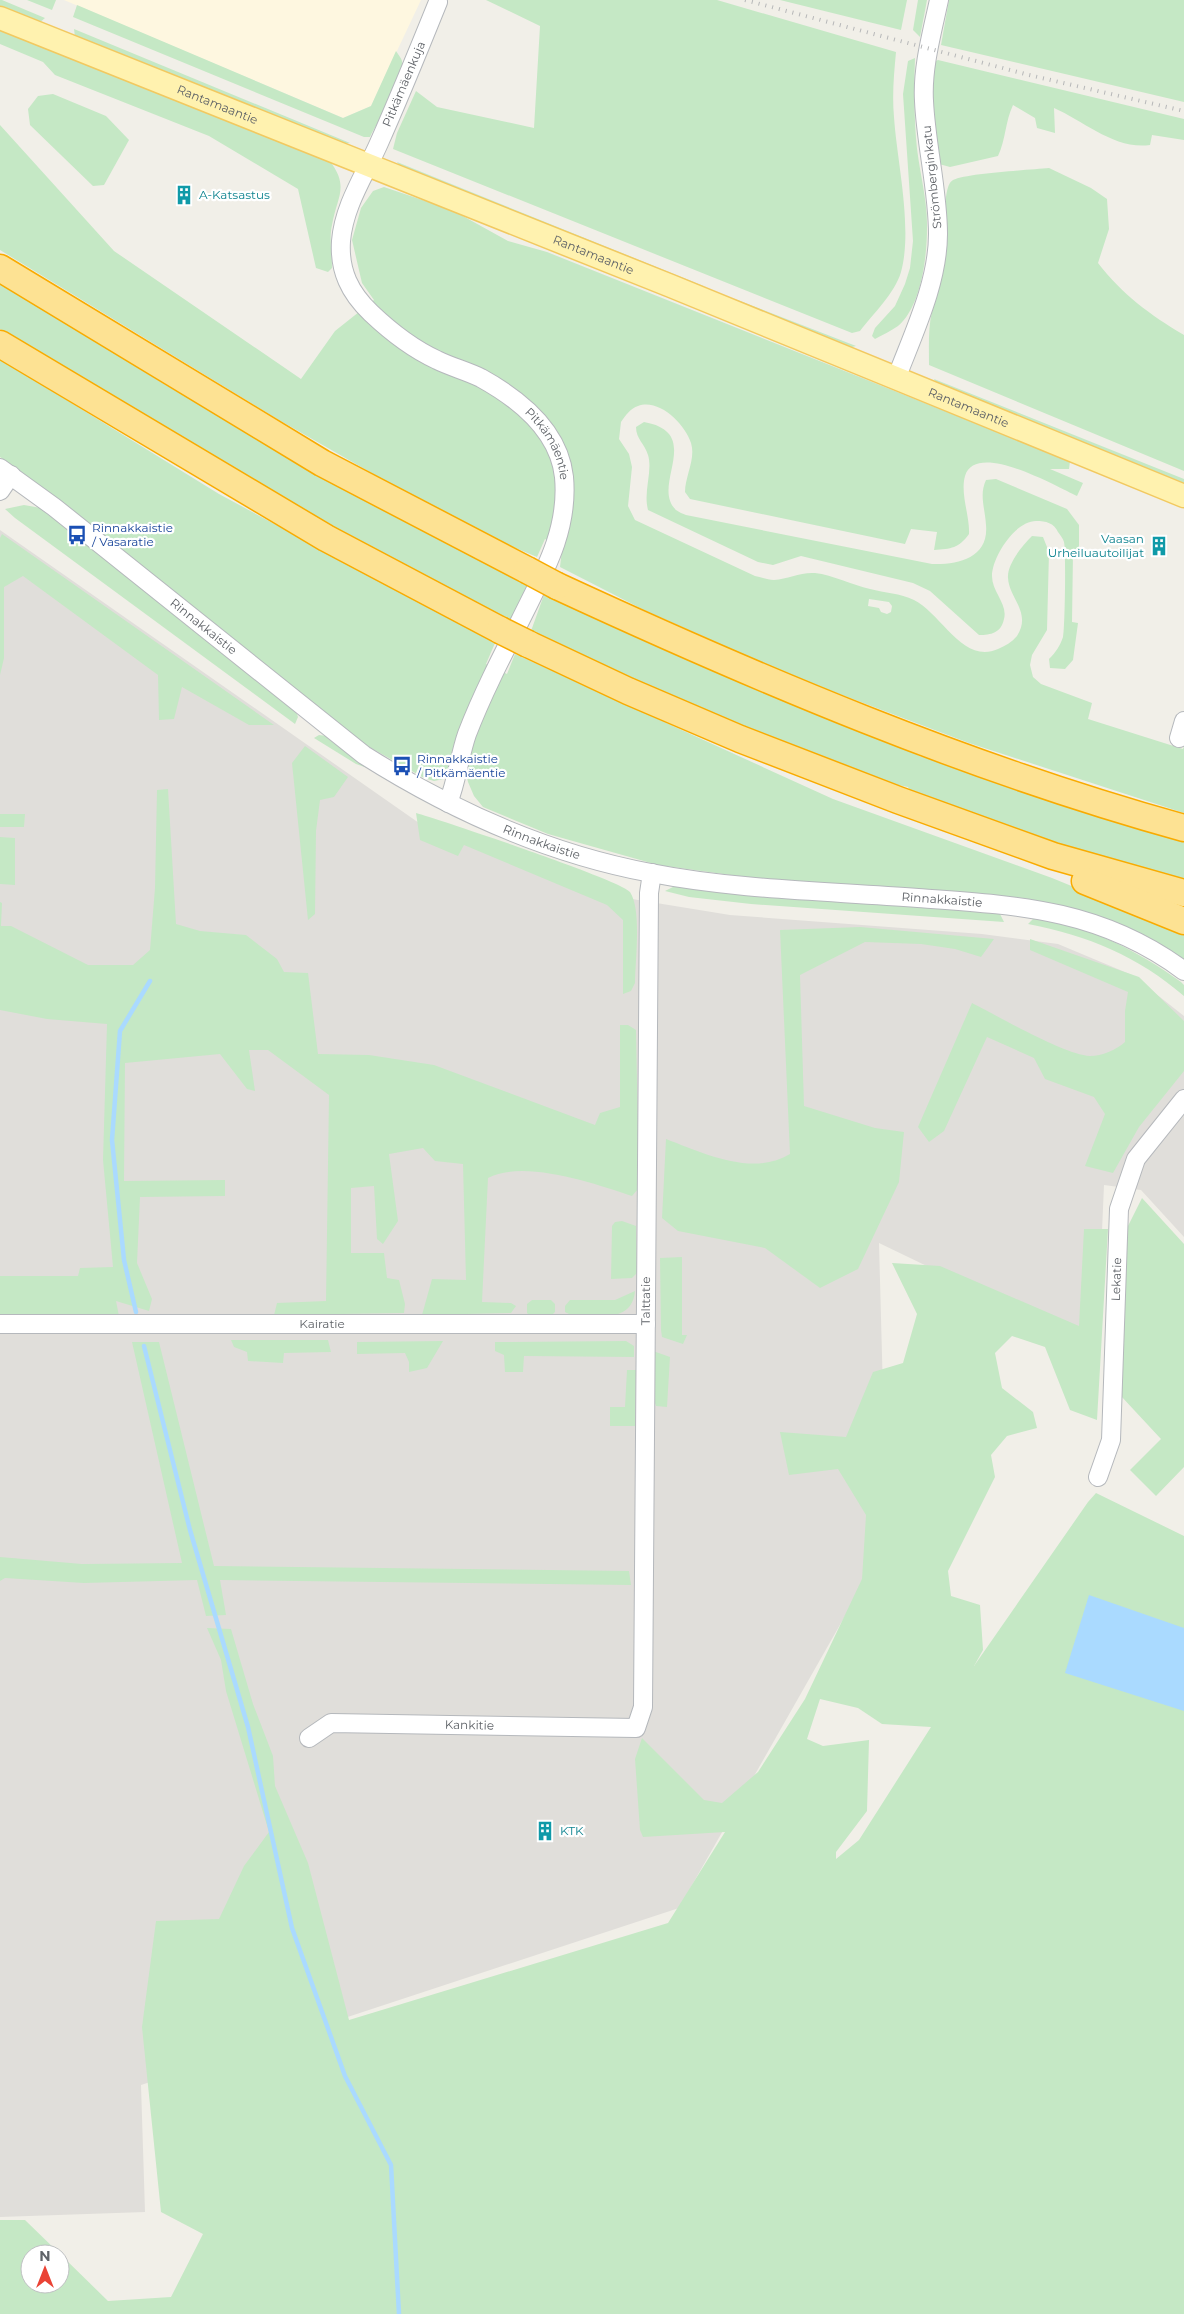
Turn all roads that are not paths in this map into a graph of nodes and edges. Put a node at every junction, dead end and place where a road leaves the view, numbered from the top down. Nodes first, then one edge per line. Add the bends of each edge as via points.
1 (939, 0) edge
2 (438, 2) dead end
3 (0, 18) edge
4 (368, 166) junction
5 (0, 268) edge
6 (0, 344) edge
7 (896, 379) junction
8 (6, 472) edge
9 (0, 491) edge
10 (1184, 496) edge
11 (448, 803) junction
12 (1184, 828) edge
13 (1053, 856) junction
14 (652, 873) junction
15 (1184, 893) edge
16 (1184, 920) edge
17 (1184, 972) edge
18 (1184, 1099) edge
19 (0, 1324) edge
20 (646, 1324) junction
21 (1098, 1477) dead end
22 (636, 1728) joint
23 (309, 1738) dead end

1 - 7 street, Strömberginkatu via 925,72 924,100 938,234 936,258 928,293
2 - 4 street, Pitkämäenkuja
3 - 4 main road, Rantamaantie
4 - 7 main road, Rantamaantie
4 - 11 street, Pitkämäentie via 346,213 341,242 342,265 355,298 397,338 437,361 480,377 522,403 554,446 564,476 564,519 553,555 492,675 470,727
5 - 12 highway, bridge via 322,463 557,586 775,683 979,762
6 - 13 highway, bridge via 326,538 528,644 740,740
7 - 10 main road, Rantamaantie
8 - 9 street
8 - 11 street, Rinnakkaistie via 364,755
11 - 14 street, Rinnakkaistie via 543,843 612,865
13 - 15 highway
13 - 16 highway via 1082,879
14 - 17 street, Rinnakkaistie via 736,884 1051,911 1107,928 1138,942
14 - 20 street, Talttatie via 649,893
18 - 21 street, Lekatie via 1136,1159 1119,1209 1111,1440
19 - 20 street, Kairatie
20 - 22 street, Talttatie via 643,1707
22 - 23 street, Kankitie via 332,1723

